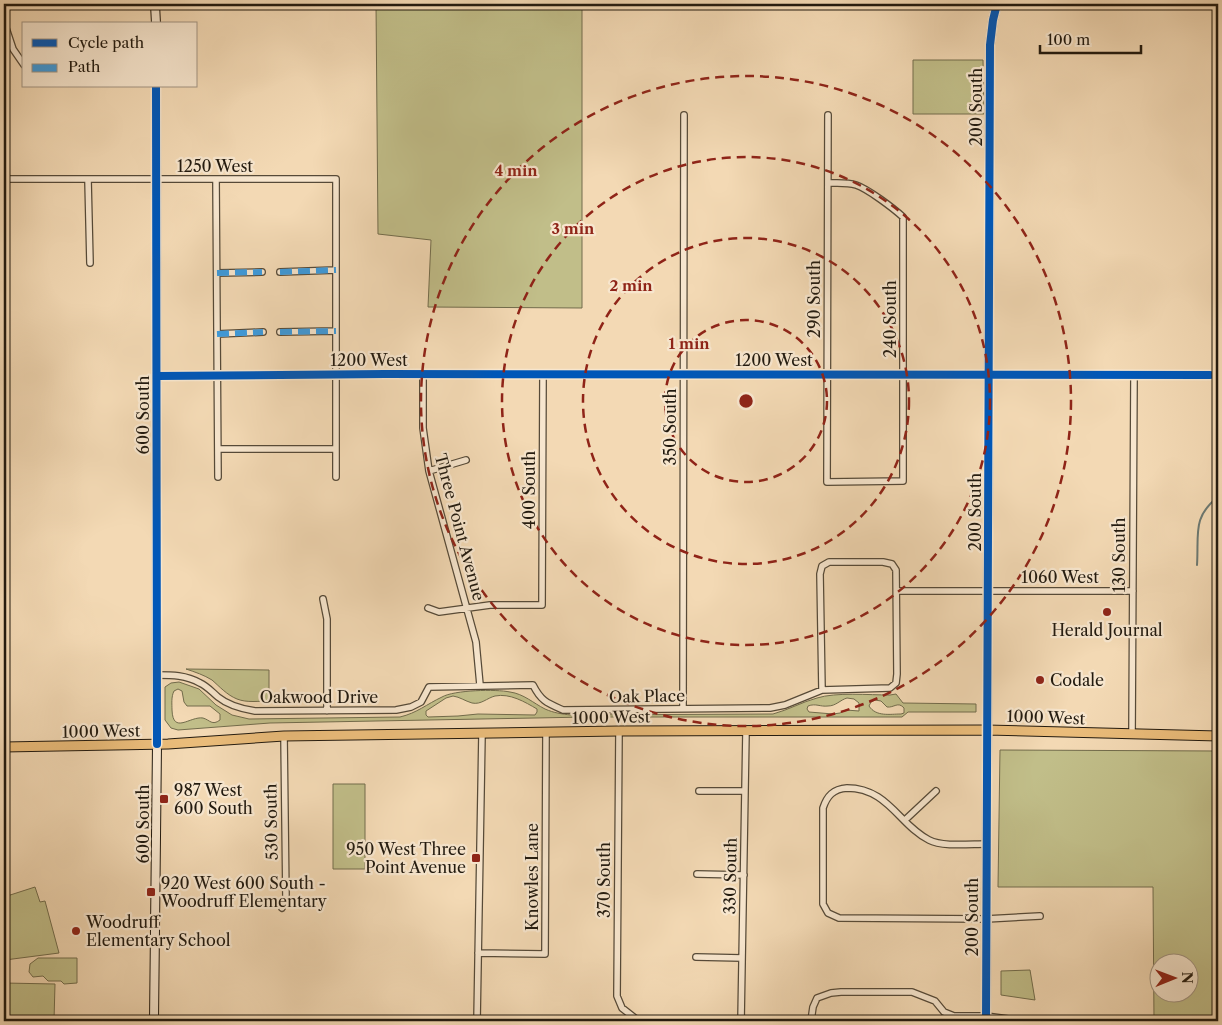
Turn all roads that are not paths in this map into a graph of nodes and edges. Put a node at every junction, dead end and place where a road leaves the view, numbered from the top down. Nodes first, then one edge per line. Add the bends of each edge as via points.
1 (155, 4) edge
2 (998, 4) edge
3 (4, 22) edge
4 (156, 22) edge
5 (22, 62) edge
6 (156, 88) edge
7 (684, 114) dead end
8 (828, 115) dead end
9 (4, 179) edge
10 (157, 179) junction
11 (216, 179) junction
12 (88, 180) junction
13 (828, 183) junction
14 (90, 264) dead end
15 (336, 270) junction
16 (262, 272) dead end
17 (280, 272) dead end
18 (217, 273) junction
19 (336, 331) junction
20 (262, 332) dead end
21 (280, 332) dead end
22 (217, 334) junction
23 (336, 374) junction
24 (423, 374) junction
25 (543, 374) junction
26 (684, 374) junction
27 (828, 374) junction
28 (904, 374) junction
29 (989, 374) junction
30 (217, 375) junction
31 (1210, 375) dead end
32 (157, 376) junction
33 (1134, 376) junction
34 (218, 449) junction
35 (336, 449) junction
36 (466, 460) dead end
37 (429, 471) junction
38 (218, 477) dead end
39 (336, 477) dead end
40 (827, 482) joint
41 (988, 590) junction
42 (896, 591) junction
43 (1133, 591) junction
44 (322, 599) dead end
45 (428, 608) dead end
46 (467, 609) junction
47 (157, 675) junction
48 (480, 685) junction
49 (822, 690) junction
50 (683, 709) junction
51 (327, 711) junction
52 (987, 730) junction
53 (618, 731) junction
54 (746, 732) junction
55 (546, 733) junction
56 (482, 734) junction
57 (1132, 735) junction
58 (284, 736) junction
59 (1218, 736) edge
60 (157, 744) junction
61 (4, 747) edge
62 (699, 790) dead end
63 (745, 791) junction
64 (936, 791) dead end
65 (905, 820) junction
66 (986, 844) junction
67 (697, 874) dead end
68 (744, 875) junction
69 (282, 908) dead end
70 (1040, 916) dead end
71 (986, 919) junction
72 (478, 953) junction
73 (696, 957) dead end
74 (742, 958) junction
75 (986, 1019) edge
76 (636, 1020) edge
77 (154, 1021) edge
78 (477, 1021) edge
79 (741, 1021) edge
80 (811, 1021) edge
81 (1024, 1021) edge

1 - 4 street
2 - 29 street, 200 South via 990,45
3 - 5 street via 13,49
6 - 10 street, 600 South
7 - 26 street, 350 South
8 - 13 street, 290 South
9 - 12 street, 1250 West
10 - 11 street, 1250 West
10 - 12 street, 1250 West
10 - 32 street, 600 South
11 - 15 street, 1250 West via 336,179
11 - 18 street
12 - 14 street
13 - 27 street, 290 South
13 - 28 street, 240 South via 856,185 902,217
15 - 17 street
15 - 19 street
16 - 18 street
18 - 22 street
19 - 21 street
19 - 23 street
20 - 22 street
22 - 30 street
23 - 24 street, 1200 West
23 - 30 street, 1200 West
23 - 35 street
24 - 25 street, 1200 West
24 - 37 street, Three Point Avenue via 423,428
25 - 26 street, 1200 West
25 - 46 street, 400 South via 542,605 490,605
26 - 27 street, 1200 West
26 - 50 street, 350 South
27 - 28 street, 1200 West
27 - 40 street, 290 South
28 - 29 street, 1200 West
28 - 40 street, 240 South via 903,481
29 - 33 street, 1200 West
29 - 41 street, 200 South
30 - 32 street, 1200 West
30 - 34 street
31 - 33 street, 1200 West
32 - 47 street, 600 South
33 - 43 street, 130 South
34 - 35 street
34 - 38 street
35 - 39 street
36 - 37 street
37 - 46 street, Three Point Avenue
41 - 42 street, 1060 West
41 - 43 street, 1060 West
41 - 52 street, 200 South
42 - 49 street via 896,683 890,688
42 - 49 street via 896,570 892,564 829,562 822,566
43 - 57 street, 130 South
44 - 51 street via 327,619
45 - 46 street via 439,612
46 - 48 street, Three Point Avenue via 476,642
47 - 51 street, Oakwood Drive via 188,678 230,705 242,709
47 - 60 street, 600 South
48 - 50 street, Oak Place via 533,684 538,696 546,703 563,710
48 - 51 street, Oakwood Drive via 429,687 422,702 396,710
49 - 50 street, Oak Place via 770,708
52 - 54 main road, 1000 West
52 - 57 main road, 1000 West
52 - 66 street, 200 South
53 - 54 main road, 1000 West
53 - 55 main road, 1000 West
53 - 76 street, 370 South via 617,996 622,1008
54 - 63 street, 330 South
55 - 56 main road, 1000 West
55 - 72 street, Knowles Lane via 545,954
56 - 58 main road, 1000 West
56 - 72 street
57 - 59 main road, 1000 West
58 - 60 main road, 1000 West
58 - 69 street, 530 South via 286,899
60 - 61 main road, 1000 West
60 - 77 street, 600 South
62 - 63 street
63 - 68 street, 330 South
64 - 65 street
65 - 66 street via 930,841
65 - 71 street via 877,796 862,790 837,789 827,797 823,808 823,904 828,913 839,918
66 - 71 street, 200 South
67 - 68 street
68 - 74 street, 330 South
70 - 71 street
71 - 75 street, 200 South
72 - 78 street
73 - 74 street
74 - 79 street, 330 South
75 - 80 street via 954,1016 944,1012 935,1001 912,992 841,992 817,998
75 - 81 street

